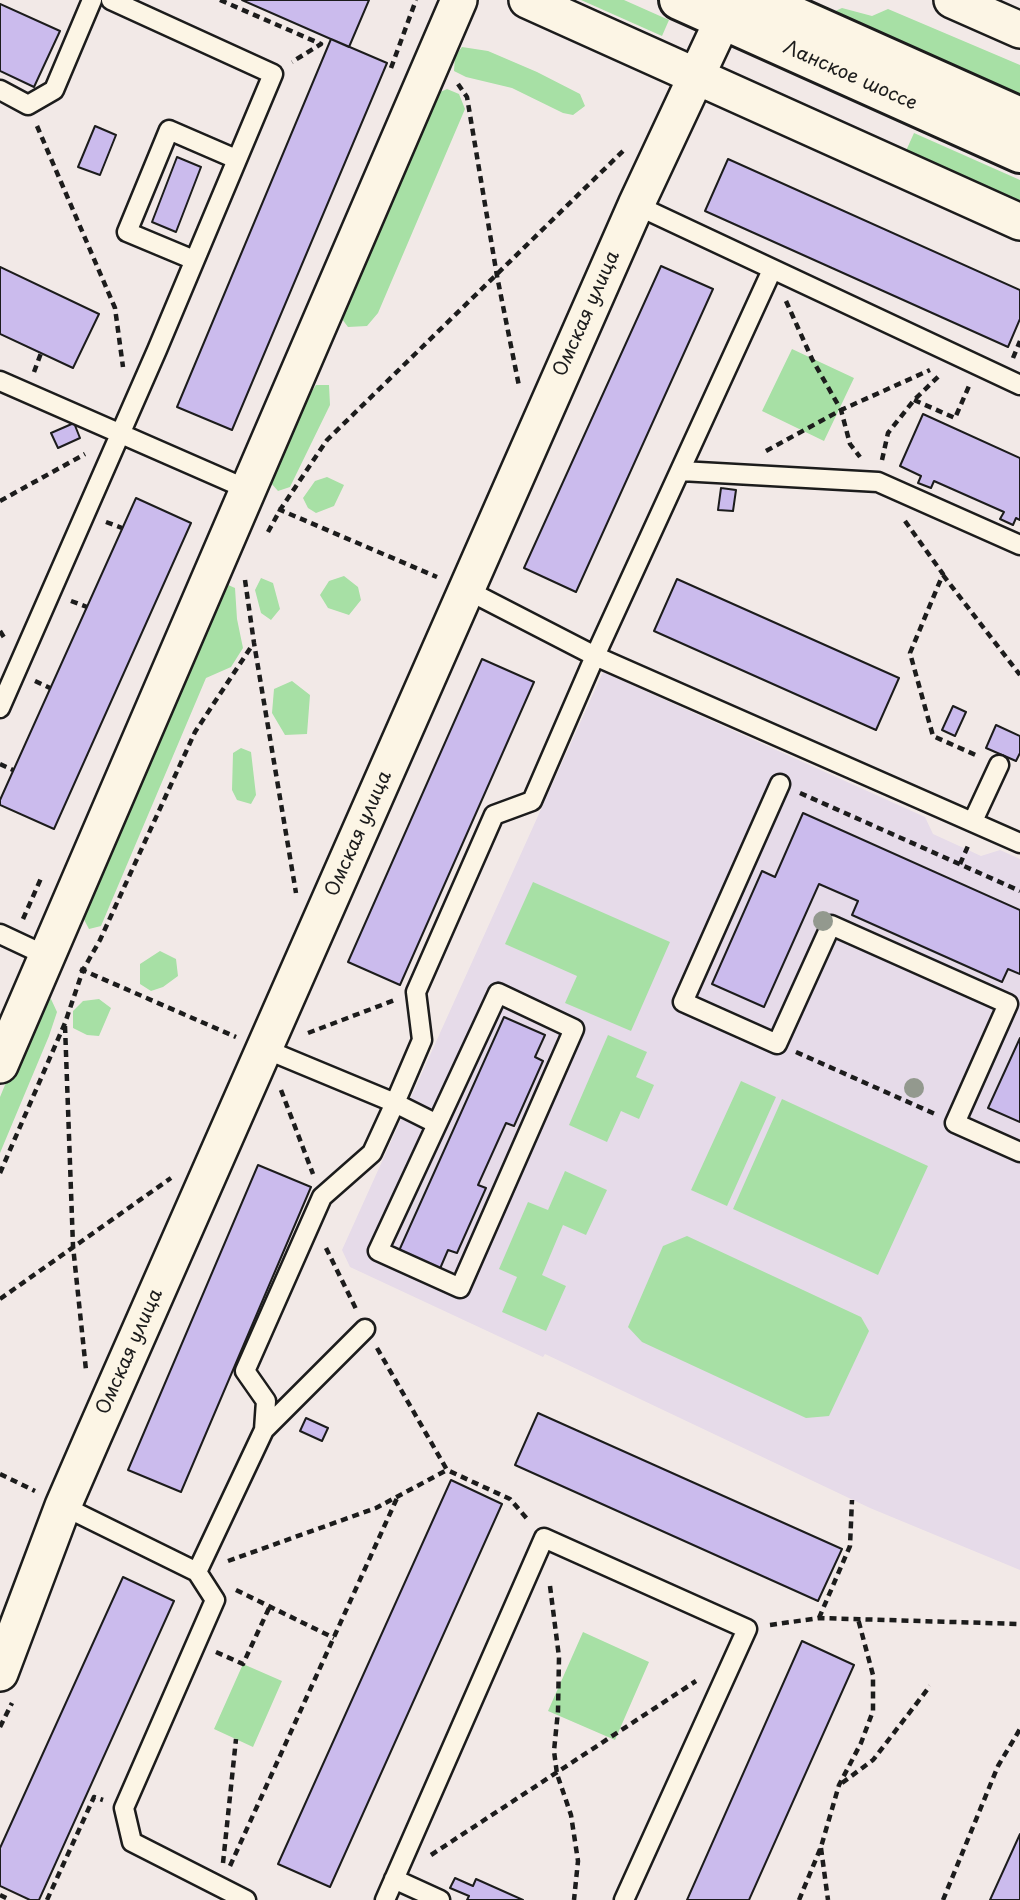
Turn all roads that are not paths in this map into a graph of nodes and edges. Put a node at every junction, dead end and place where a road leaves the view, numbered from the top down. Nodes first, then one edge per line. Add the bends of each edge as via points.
1 (92, 0) edge
2 (111, 0) edge
3 (459, 0) edge
4 (527, 0) edge
5 (679, 0) edge
6 (758, 0) edge
7 (952, 0) edge
8 (728, 10) edge
9 (1020, 30) edge
10 (697, 76) junction
11 (0, 90) edge
12 (1020, 117) edge
13 (1020, 153) edge
14 (236, 159) junction
15 (636, 205) junction
16 (1020, 222) edge
17 (194, 260) junction
18 (772, 270) junction
19 (0, 381) edge
20 (1020, 385) edge
21 (120, 435) junction
22 (681, 471) junction
23 (249, 490) junction
24 (1020, 545) edge
25 (467, 590) junction
26 (596, 656) junction
27 (0, 708) edge
28 (999, 765) road end
29 (780, 784) road end
30 (973, 821) junction
31 (1020, 843) edge
32 (0, 934) edge
33 (47, 956) junction
34 (265, 1049) junction
35 (0, 1065) edge
36 (395, 1103) junction
37 (437, 1124) junction
38 (1020, 1153) edge
39 (365, 1329) dead end
40 (264, 1430) junction
41 (64, 1506) junction
42 (197, 1572) junction
43 (0, 1673) edge
44 (394, 1878) junction
45 (246, 1900) edge
46 (385, 1900) edge
47 (440, 1900) edge
48 (624, 1900) edge

1 - 11 lane via 54,90 28,105
2 - 14 lane via 273,74
3 - 23 street
4 - 10 street
5 - 8 main road, Ланское шоссе
6 - 12 main road, Ланское шоссе
7 - 9 street
8 - 10 street, Омская улица
8 - 13 main road, Ланское шоссе
10 - 15 street, Омская улица
10 - 16 street
14 - 17 lane
14 - 17 lane via 169,130 127,232
15 - 18 lane
15 - 25 street, Омская улица
17 - 21 lane
18 - 20 lane
18 - 22 lane
19 - 21 lane
21 - 23 lane
21 - 27 lane
22 - 24 lane via 878,482
22 - 26 lane
23 - 33 street
25 - 26 lane
25 - 34 street, Омская улица
26 - 30 lane
26 - 36 lane via 532,802 494,815 416,992 422,1041
28 - 30 lane
29 - 38 lane via 683,1002 777,1044 831,925 1009,1004 955,1123
30 - 31 lane
32 - 33 lane
33 - 35 street
34 - 36 lane
34 - 41 street, Омская улица
36 - 37 lane
36 - 40 lane via 372,1153 322,1197 245,1371 266,1401
37 - 37 lane via 379,1251 460,1288 574,1029 498,993
39 - 40 lane
40 - 42 lane
41 - 42 lane
41 - 43 street, Омская улица
42 - 45 lane via 215,1600 124,1808 132,1842
44 - 46 lane
44 - 47 lane
44 - 48 lane via 544,1538 747,1629

